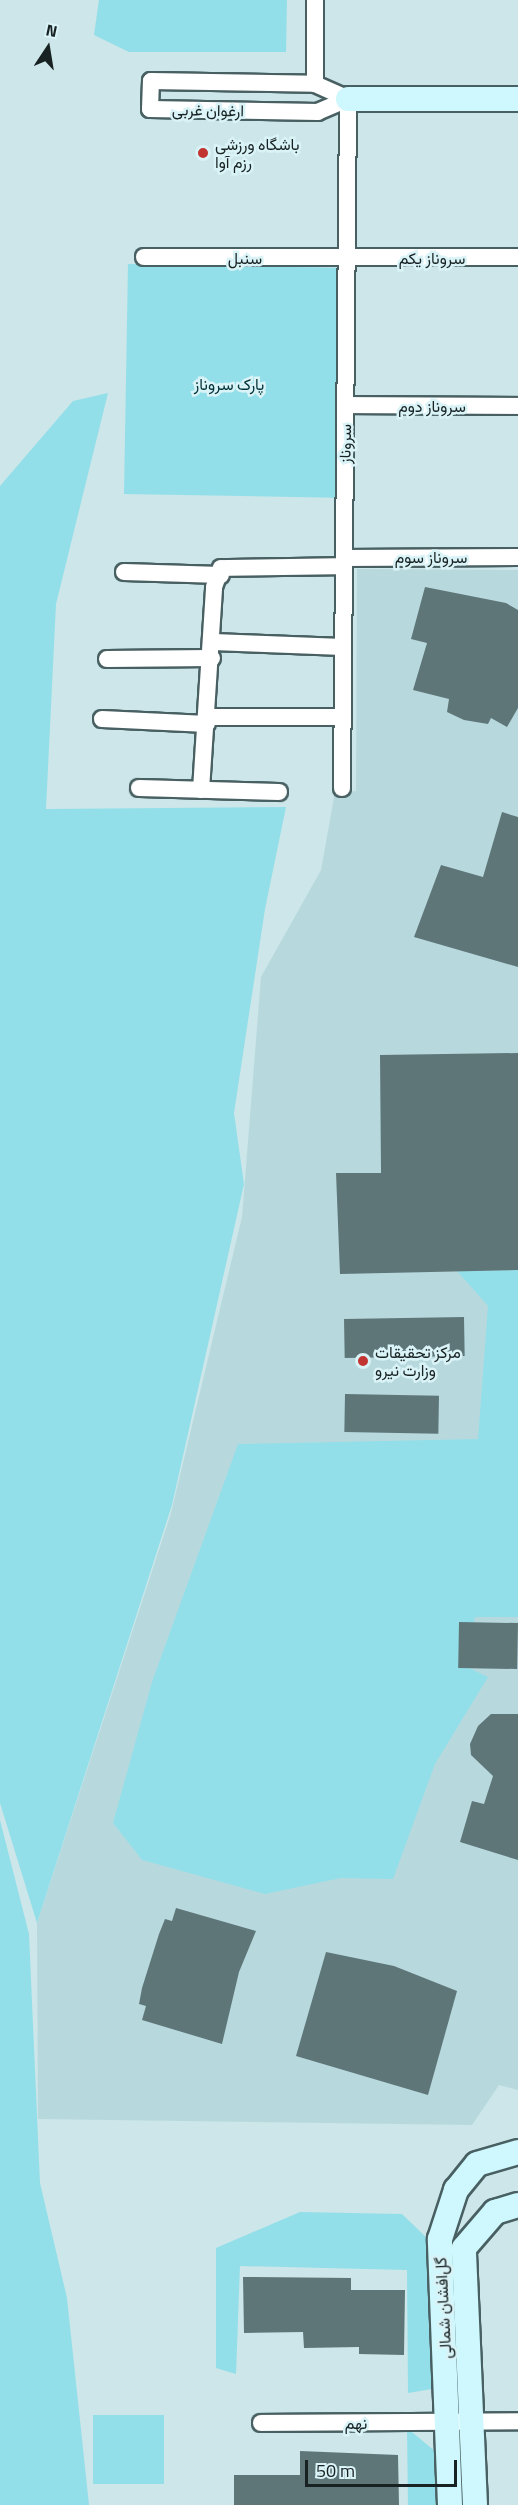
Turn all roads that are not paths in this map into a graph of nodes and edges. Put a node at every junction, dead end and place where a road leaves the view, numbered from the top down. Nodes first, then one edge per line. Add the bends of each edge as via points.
1 (315, 0) edge
2 (315, 84) junction
3 (348, 99) junction
4 (518, 99) edge
5 (144, 257) dead end
6 (518, 257) edge
7 (347, 258) junction
8 (345, 405) junction
9 (518, 406) edge
10 (518, 556) edge
11 (344, 562) junction
12 (124, 572) dead end
13 (221, 575) junction
14 (343, 647) junction
15 (212, 650) junction
16 (106, 659) dead end
17 (342, 717) junction
18 (102, 719) dead end
19 (207, 720) junction
20 (139, 788) dead end
21 (342, 789) dead end
22 (201, 790) junction
23 (279, 792) dead end
24 (518, 2152) edge
25 (518, 2205) edge
26 (474, 2420) junction
27 (518, 2421) edge
28 (261, 2423) dead end
29 (450, 2424) junction
30 (450, 2505) edge
31 (475, 2505) edge

1 - 2 street
2 - 3 street, ارغوان غربی
2 - 3 street, ارغوان غربی via 151,81 150,109 318,112
3 - 4 main road, ارغوان غربی
3 - 7 street, سروناز
5 - 7 street, سنبل
6 - 7 street, سروناز یکم
7 - 8 street, سروناز
8 - 9 street, سروناز دوم
8 - 11 street, سروناز
10 - 11 street, سروناز سوم
11 - 13 street, سروناز سوم via 221,568
11 - 14 street, سروناز
12 - 13 street
13 - 15 street via 214,587
14 - 15 street
14 - 17 street, سروناز
15 - 16 street
15 - 19 street
17 - 19 street
17 - 21 street, سروناز
18 - 19 street
19 - 22 street
20 - 22 street
22 - 23 street
24 - 29 main road, گل‌افشان شمالی via 477,2164 456,2190 440,2239
25 - 26 main road, گل‌افشان شمالی via 495,2212 464,2248
26 - 27 street, نهم
26 - 29 street, نهم
26 - 31 main road, گل‌افشان شمالی
28 - 29 street, نهم
29 - 30 main road, گل‌افشان شمالی

